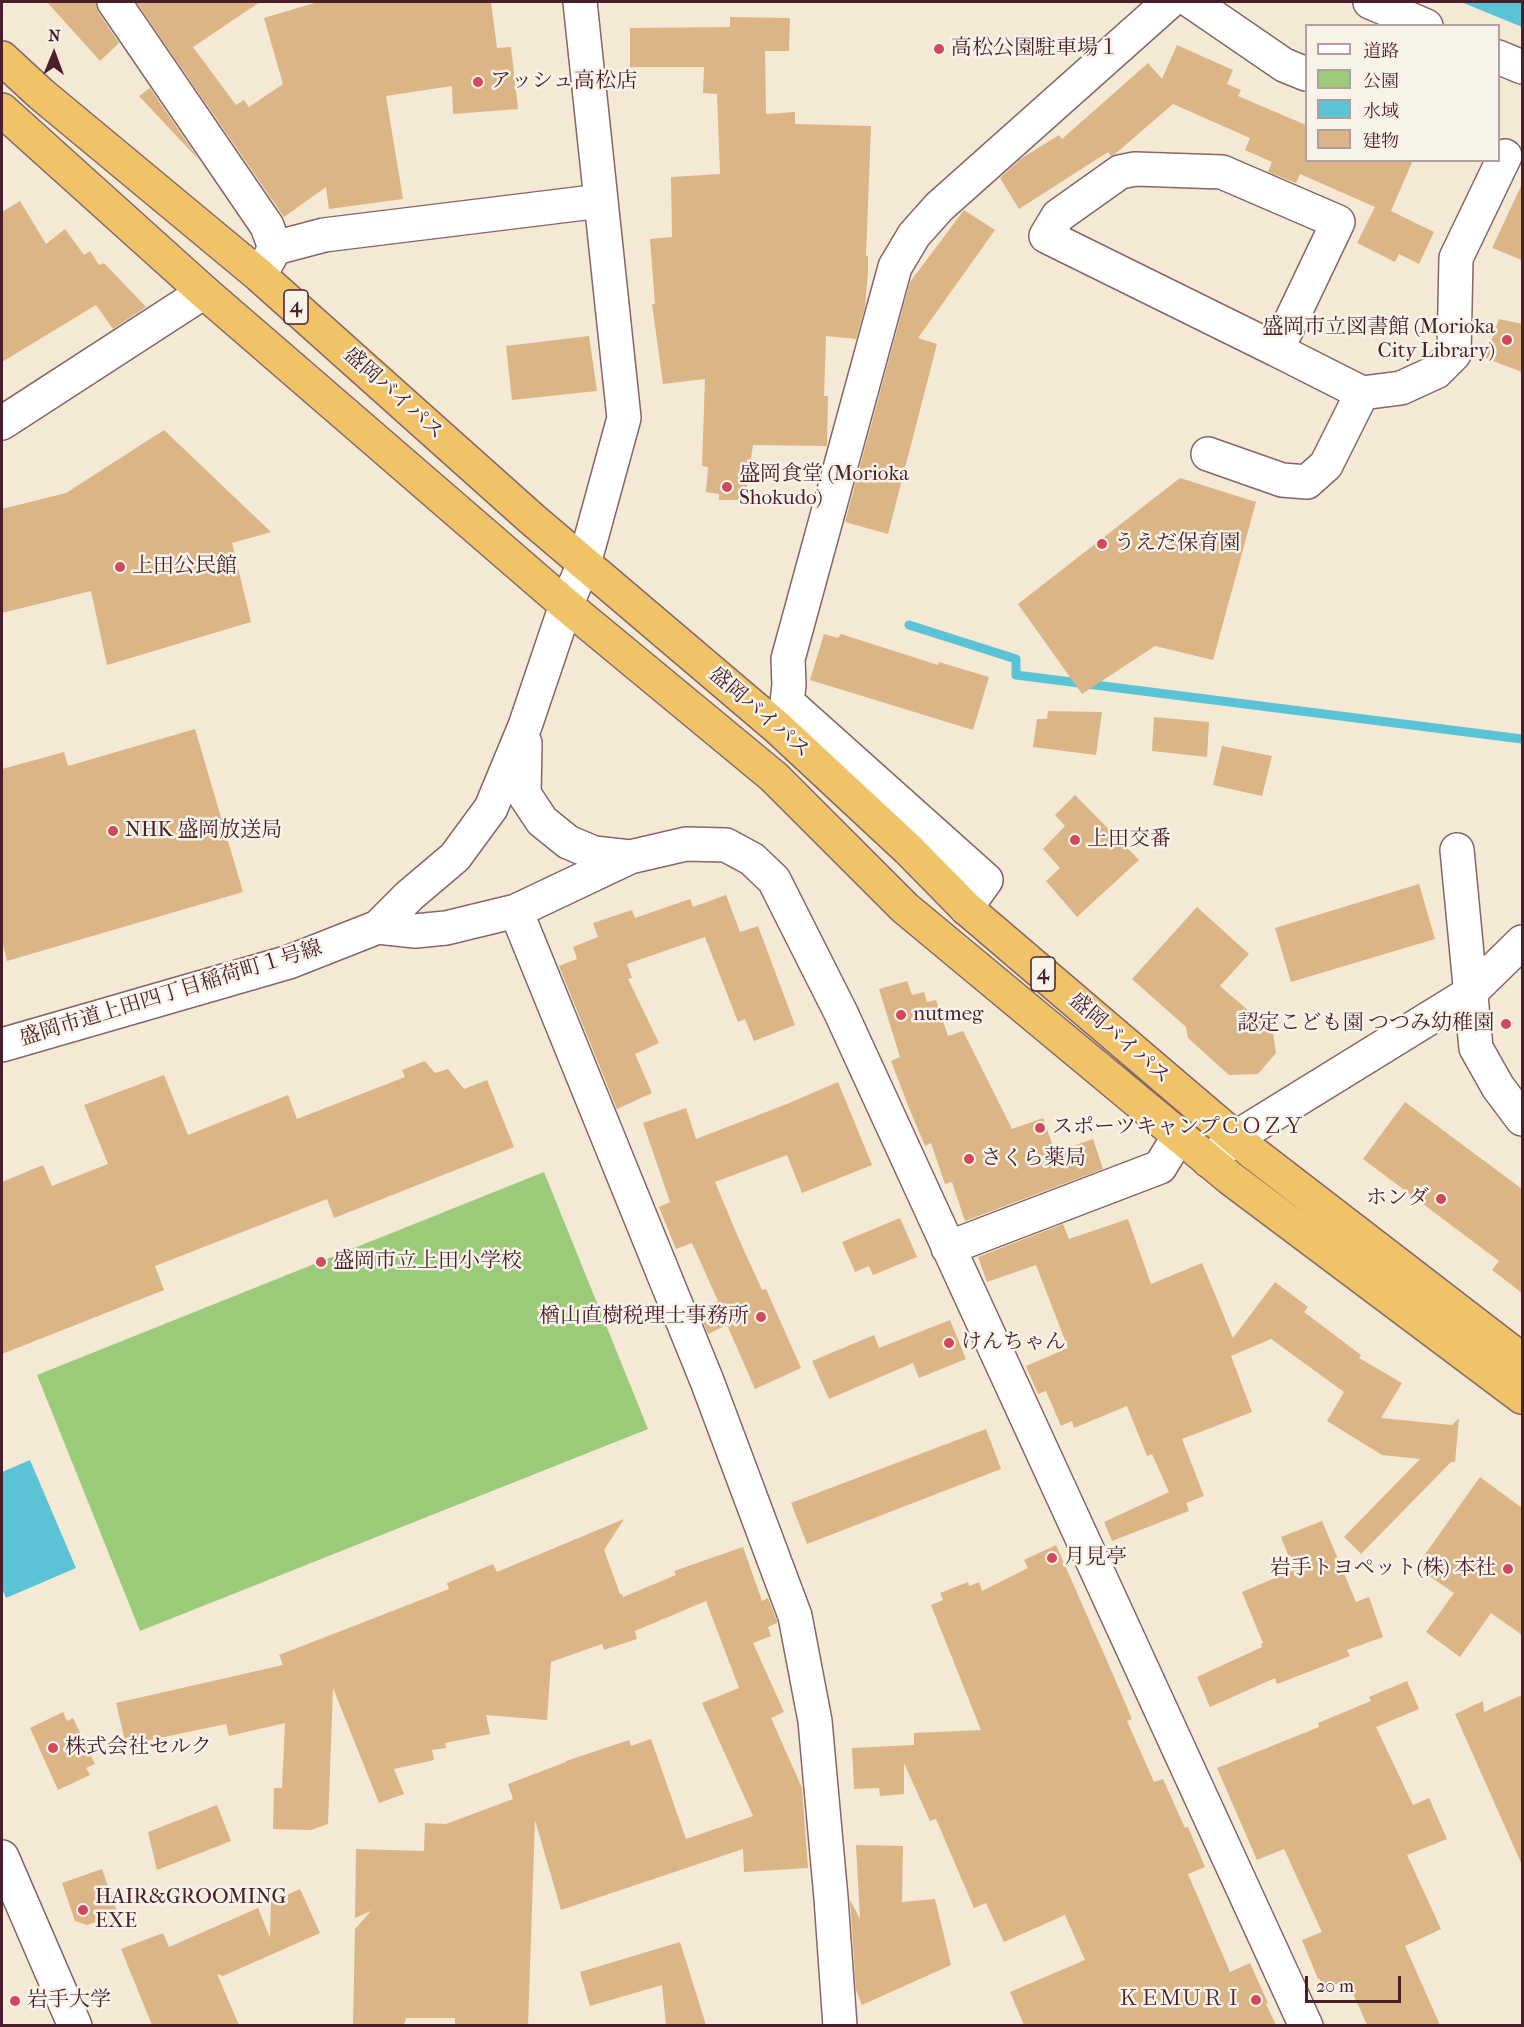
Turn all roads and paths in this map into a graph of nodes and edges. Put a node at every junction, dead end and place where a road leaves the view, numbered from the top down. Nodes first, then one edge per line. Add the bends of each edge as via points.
1 (114, 2) edge
2 (580, 2) edge
3 (1169, 2) edge
4 (1192, 2) edge
5 (1370, 2) edge
6 (1421, 24) edge
7 (2, 58) edge
8 (1500, 58) edge
9 (1522, 67) edge
10 (1305, 74) edge
11 (2, 110) edge
12 (1509, 158) edge
13 (602, 201) junction
14 (267, 261) junction
15 (204, 292) junction
16 (1277, 350) junction
17 (1362, 393) junction
18 (2, 423) edge
19 (1208, 454) dead end
20 (584, 564) junction
21 (566, 605) junction
22 (525, 726) junction
23 (1458, 850) dead end
24 (630, 857) junction
25 (966, 908) junction
26 (516, 911) junction
27 (378, 927) junction
28 (1522, 942) edge
29 (1470, 993) junction
30 (2, 1045) edge
31 (1522, 1119) edge
32 (1179, 1136) junction
33 (1235, 1138) junction
34 (1209, 1161) junction
35 (948, 1248) junction
36 (1522, 1360) edge
37 (1522, 1397) edge
38 (2, 1857) edge
39 (75, 2025) edge
40 (840, 2025) edge
41 (1306, 2025) edge

1 - 14 street via 267,226
2 - 13 street, 盛岡市道上田四丁目稲荷町１号線
3 - 25 street via 939,207 914,235 895,267 788,659 787,702 986,880
4 - 10 street via 1284,65
5 - 6 street
7 - 14 highway, 盛岡バイパス / 4 via 41,94
8 - 9 street
11 - 15 highway, 盛岡バイパス / 4
12 - 17 street via 1456,258 1454,354 1436,372 1401,388
13 - 14 street via 324,235
13 - 20 street, 盛岡市道上田四丁目稲荷町１号線 via 624,418
14 - 20 highway, 盛岡バイパス / 4
15 - 18 street
15 - 21 highway, 盛岡バイパス / 4
16 - 16 street via 1338,222 1222,172 1135,169 1120,172 1058,216 1046,236
16 - 17 street
17 - 19 street via 1326,465 1307,482 1282,480
20 - 21 street, 盛岡市道上田四丁目稲荷町１号線
20 - 25 highway, 盛岡バイパス / 4 via 778,728
21 - 22 street, 盛岡市道上田四丁目稲荷町１号線
21 - 32 highway, 盛岡バイパス / 4 via 774,777 905,908
22 - 24 street via 524,794 542,821 568,842 594,853
22 - 27 street, 盛岡市道上田四丁目稲荷町１号線 via 491,808 467,841 455,857
23 - 29 street
24 - 26 street
24 - 35 street via 686,844 726,846 752,859 774,880 842,1013
25 - 33 highway, 盛岡バイパス / 4
26 - 27 street via 415,932
26 - 40 street via 707,1381 795,1616 815,1721
27 - 30 street, 盛岡市道上田四丁目稲荷町１号線 via 289,962
28 - 29 street
29 - 31 street via 1476,1048
29 - 33 street
32 - 34 highway, 盛岡バイパス / 4
32 - 35 street via 1160,1167
33 - 34 street
33 - 36 highway, 盛岡バイパス / 4
34 - 37 highway, 盛岡バイパス / 4
35 - 41 street
38 - 39 street

